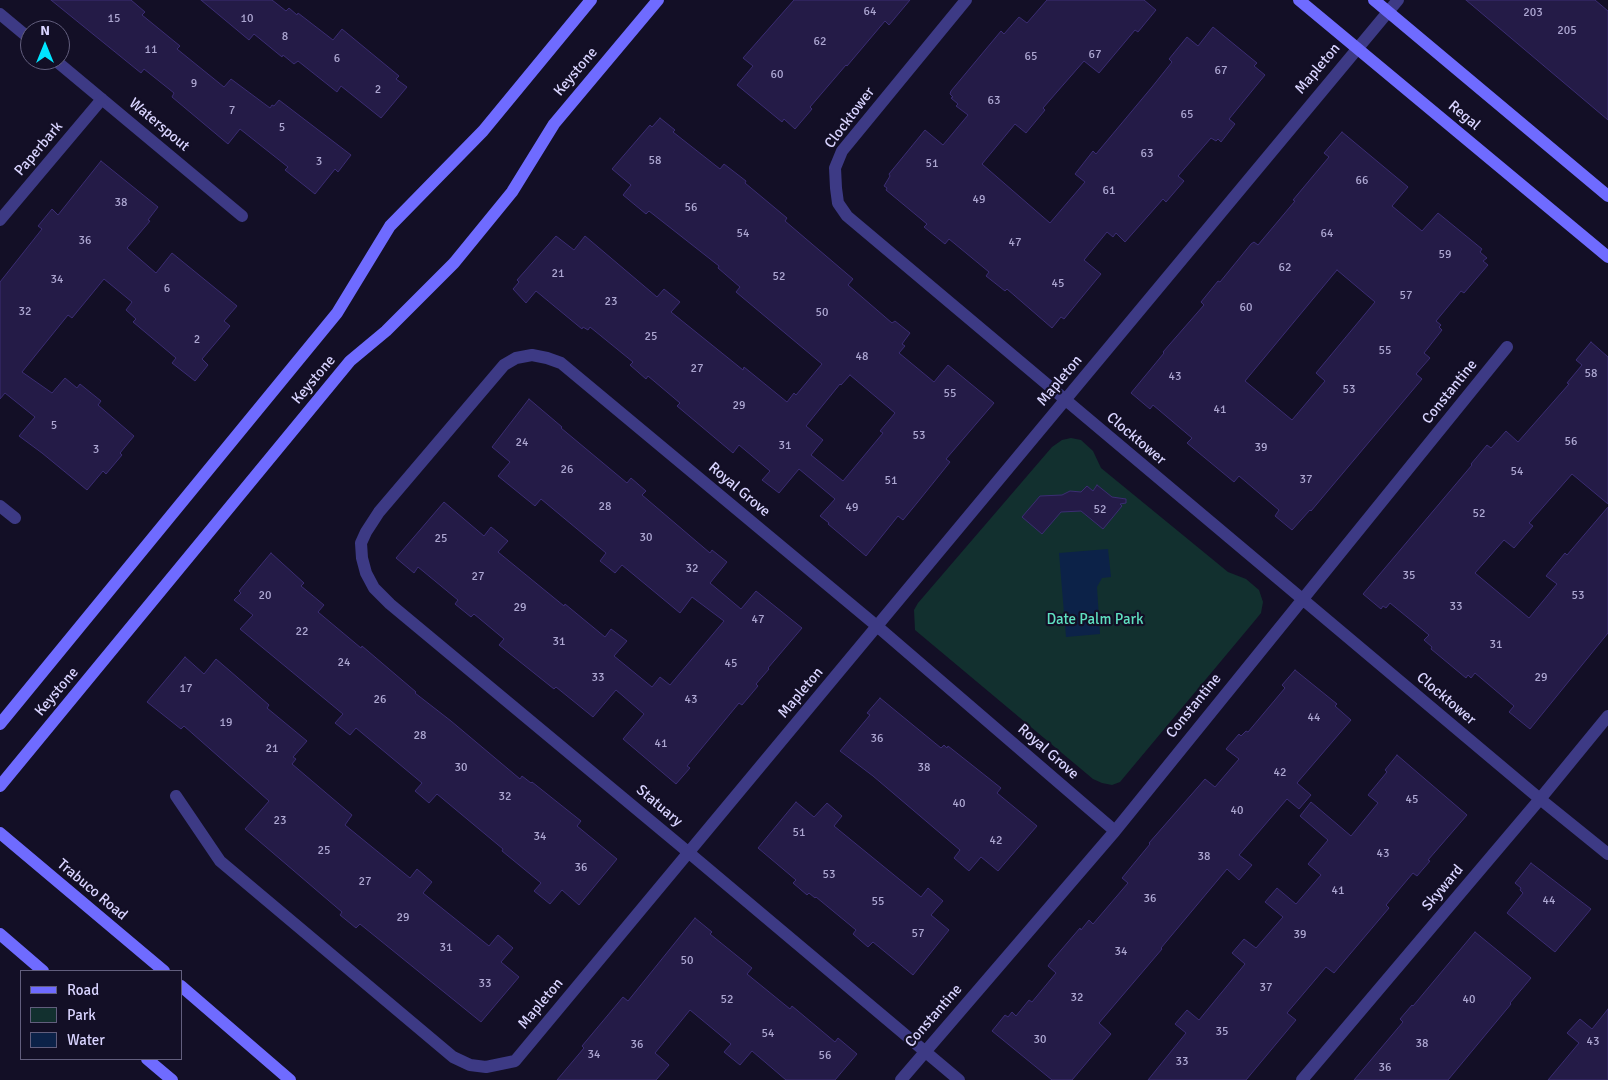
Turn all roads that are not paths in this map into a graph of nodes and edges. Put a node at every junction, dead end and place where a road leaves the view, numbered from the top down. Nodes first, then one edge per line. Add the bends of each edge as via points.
1 (591, 0) edge
2 (658, 0) edge
3 (966, 0) edge
4 (1299, 0) edge
5 (1374, 0) edge
6 (1398, 0) edge
7 (1388, 11) junction
8 (0, 14) edge
9 (20, 31) edge
10 (1356, 48) junction
11 (67, 70) edge
12 (102, 99) junction
13 (1608, 196) edge
14 (242, 216) dead end
15 (0, 220) edge
16 (1608, 257) edge
17 (1507, 347) dead end
18 (1065, 400) junction
19 (0, 506) edge
20 (15, 518) dead end
21 (361, 544) joint
22 (1302, 599) junction
23 (878, 627) junction
24 (1608, 716) edge
25 (0, 724) edge
26 (0, 786) edge
27 (176, 796) dead end
28 (1540, 799) junction
29 (1114, 831) junction
30 (0, 833) edge
31 (688, 852) junction
32 (1608, 854) edge
33 (0, 934) edge
34 (42, 970) edge
35 (163, 970) edge
36 (182, 987) edge
37 (924, 1052) junction
38 (147, 1060) edge
39 (172, 1080) edge
40 (290, 1080) edge
41 (901, 1080) edge
42 (959, 1080) edge
43 (1302, 1080) edge

1 - 25 street, Keystone via 483,131 390,226 337,313
2 - 26 street, Keystone via 554,124 512,192 454,263 386,331 350,361
3 - 18 street, Clocktower via 842,151 835,168 838,203 847,216
4 - 10 street, Regal
5 - 7 street
6 - 7 street, Mapleton
7 - 10 street, Mapleton
7 - 13 street
8 - 9 street
10 - 16 street, Regal
10 - 18 street, Mapleton
11 - 12 street, Waterspout
12 - 14 street, Waterspout
12 - 15 street, Paperbark
17 - 22 street, Constantine
18 - 22 street, Clocktower
18 - 23 street, Mapleton
19 - 20 street
21 - 23 street, Royal Grove via 380,512 504,365 516,358 532,355 562,363
21 - 31 street, Statuary via 366,573 374,588 390,604
22 - 28 street, Clocktower
22 - 29 street, Constantine
23 - 29 street, Royal Grove
23 - 31 street, Mapleton
24 - 28 street, Skyward
27 - 31 street, Mapleton via 220,861 453,1057 470,1065 486,1067 514,1061
28 - 32 street, Clocktower
28 - 43 street, Skyward
29 - 37 street, Constantine
30 - 35 street, Trabuco Road
31 - 37 street, Statuary
33 - 34 street
36 - 40 street
37 - 41 street, Constantine
37 - 42 street, Statuary
38 - 39 street

